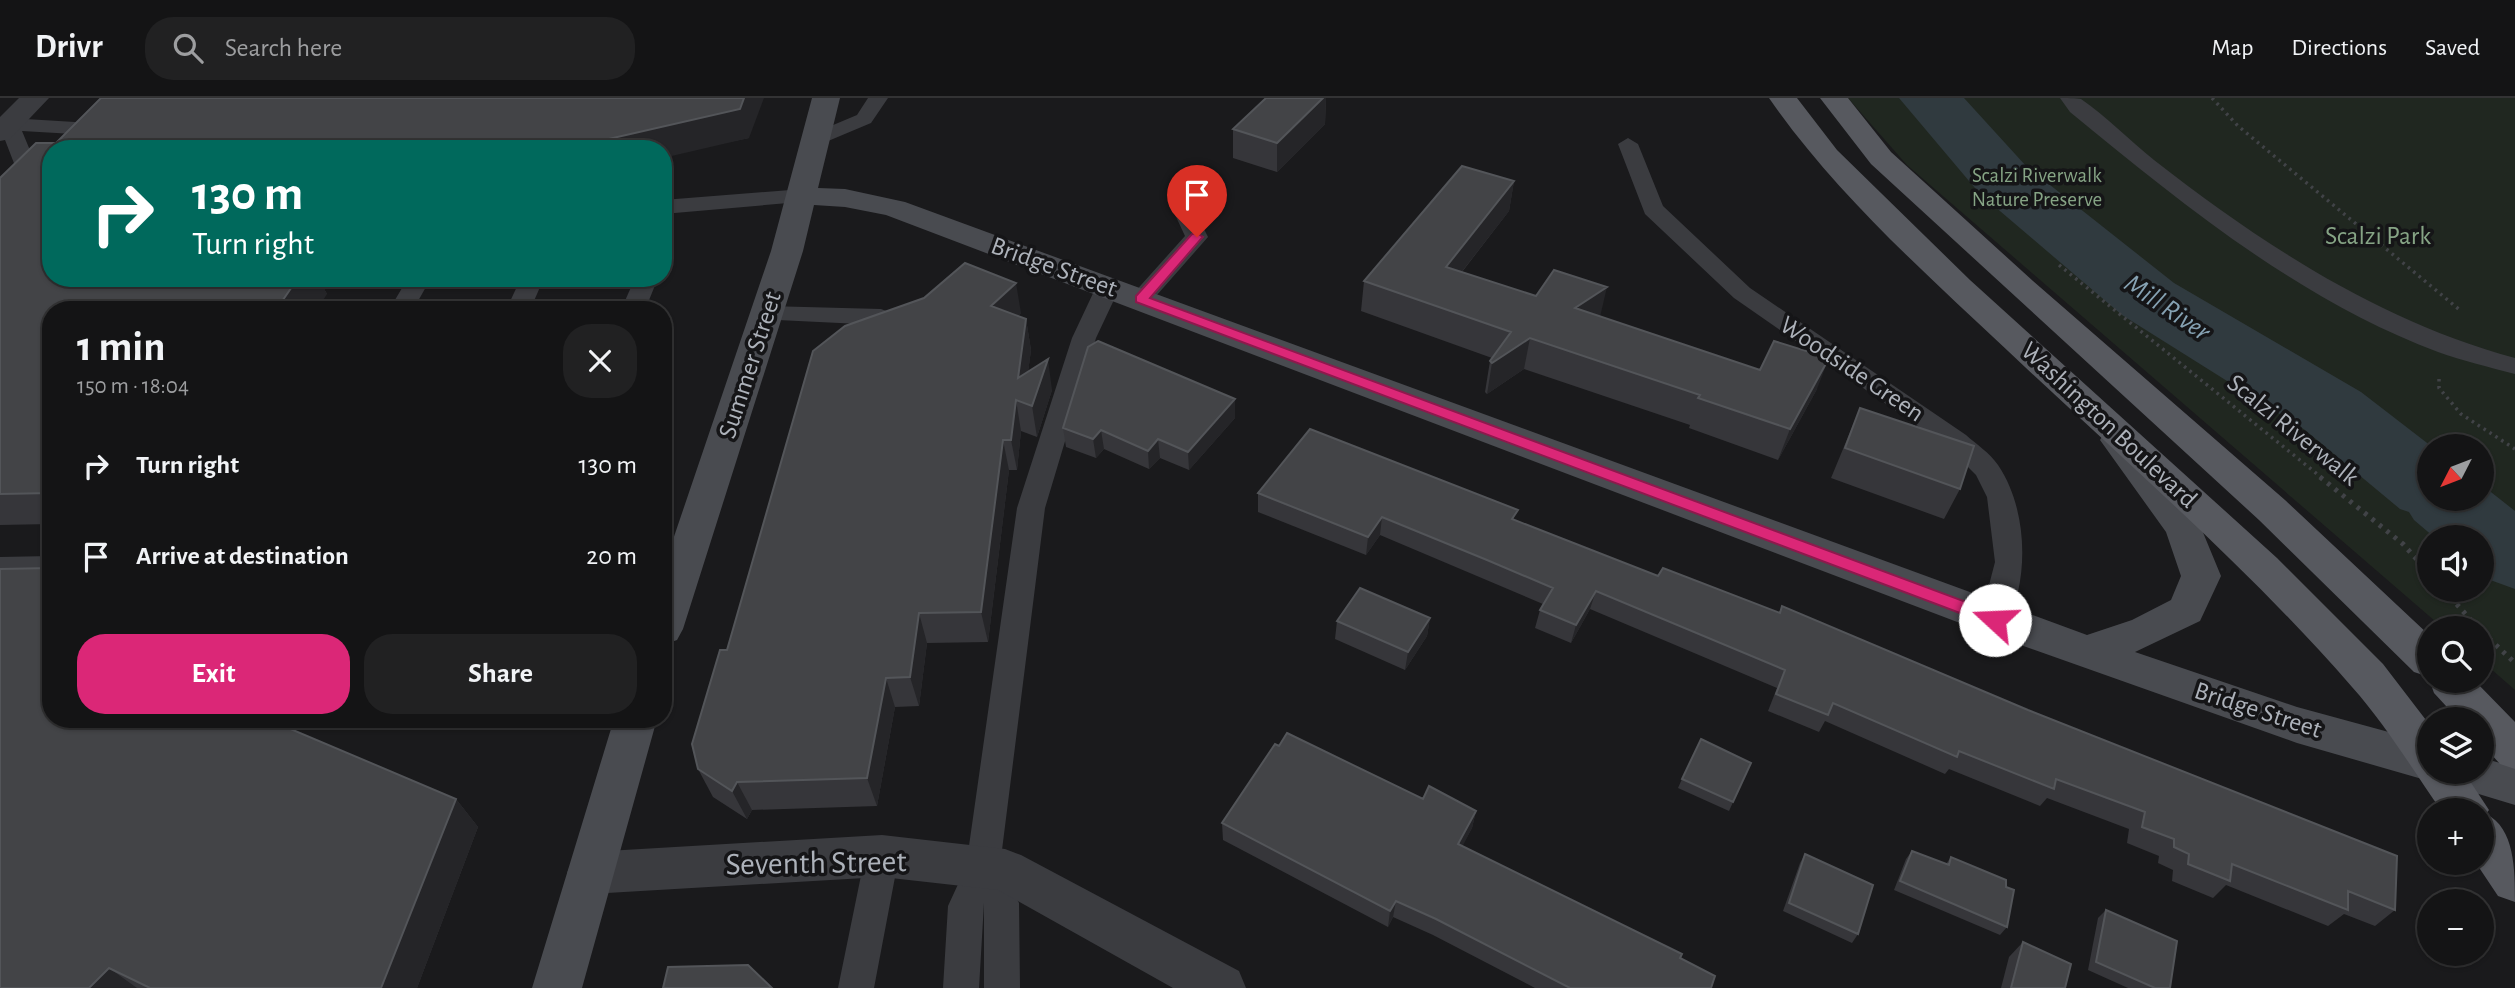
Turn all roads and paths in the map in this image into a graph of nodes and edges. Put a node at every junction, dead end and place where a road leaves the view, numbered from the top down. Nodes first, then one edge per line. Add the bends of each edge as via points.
1 (35, 98) edge
2 (826, 98) edge
3 (878, 98) edge
4 (1783, 98) edge
5 (1834, 98) edge
6 (2070, 98) edge
7 (2212, 98) edge
8 (5, 128) edge
9 (108, 130) edge
10 (814, 140) junction
11 (1628, 144) dead end
12 (803, 196) junction
13 (0, 202) edge
14 (1182, 206) dead end
15 (672, 207) edge
16 (2057, 264) dead end
17 (1124, 293) junction
18 (767, 314) junction
19 (2466, 316) dead end
20 (881, 317) edge
21 (2515, 366) edge
22 (2104, 422) junction
23 (675, 556) edge
24 (2417, 560) edge
25 (42, 567) edge
26 (0, 568) edge
27 (672, 574) edge
28 (2455, 602) edge
29 (2467, 616) edge
30 (1995, 620) junction
31 (2494, 643) edge
32 (2417, 649) edge
33 (2088, 652) junction
34 (2515, 663) edge
35 (2460, 693) edge
36 (633, 728) edge
37 (2417, 744) edge
38 (2515, 751) edge
39 (2417, 757) edge
40 (2494, 780) edge
41 (2515, 786) edge
42 (2494, 850) edge
43 (882, 856) junction
44 (983, 867) junction
45 (590, 873) junction
46 (2515, 881) edge
47 (556, 988) edge
48 (856, 988) edge
49 (961, 988) edge
50 (1002, 988) edge
51 (1221, 988) edge

1 - 8 street
2 - 10 main road, Summer Street
3 - 10 lane via 864,119
4 - 22 main road, Washington Boulevard via 1827,156
5 - 32 main road, Washington Boulevard via 1881,158 2272,510
6 - 21 lane via 2183,196 2300,275 2439,344
7 - 19 path via 2238,127
8 - 9 lane
8 - 13 lane via 27,172
10 - 12 main road, Summer Street
11 - 30 lane, Woodside Green via 1653,209 1742,293 1957,441 1987,469 2001,497 2009,562
12 - 15 lane
12 - 17 main road, Bridge Street via 845,198 894,208
12 - 18 main road, Summer Street
14 - 17 lane via 1197,237
16 - 24 path, Scalzi Riverwalk
17 - 30 main road, Bridge Street
17 - 44 lane via 1084,338 1031,508
18 - 20 lane
18 - 23 main road, Summer Street
22 - 33 main road via 2183,528 2200,576 2186,610 2146,631
22 - 37 main road, Washington Boulevard via 2263,568 2368,677
23 - 27 main road, Summer Street
25 - 26 lane
28 - 29 path
30 - 33 main road, Bridge Street
31 - 34 path
33 - 39 main road, Bridge Street via 2297,725
35 - 38 main road
36 - 45 main road
40 - 41 main road
42 - 46 main road
43 - 44 street, Seventh Street
43 - 45 street, Seventh Street
43 - 48 lane
44 - 49 lane via 965,906
44 - 50 lane via 1002,903
44 - 51 street, Seventh Street via 1005,870
45 - 47 main road

